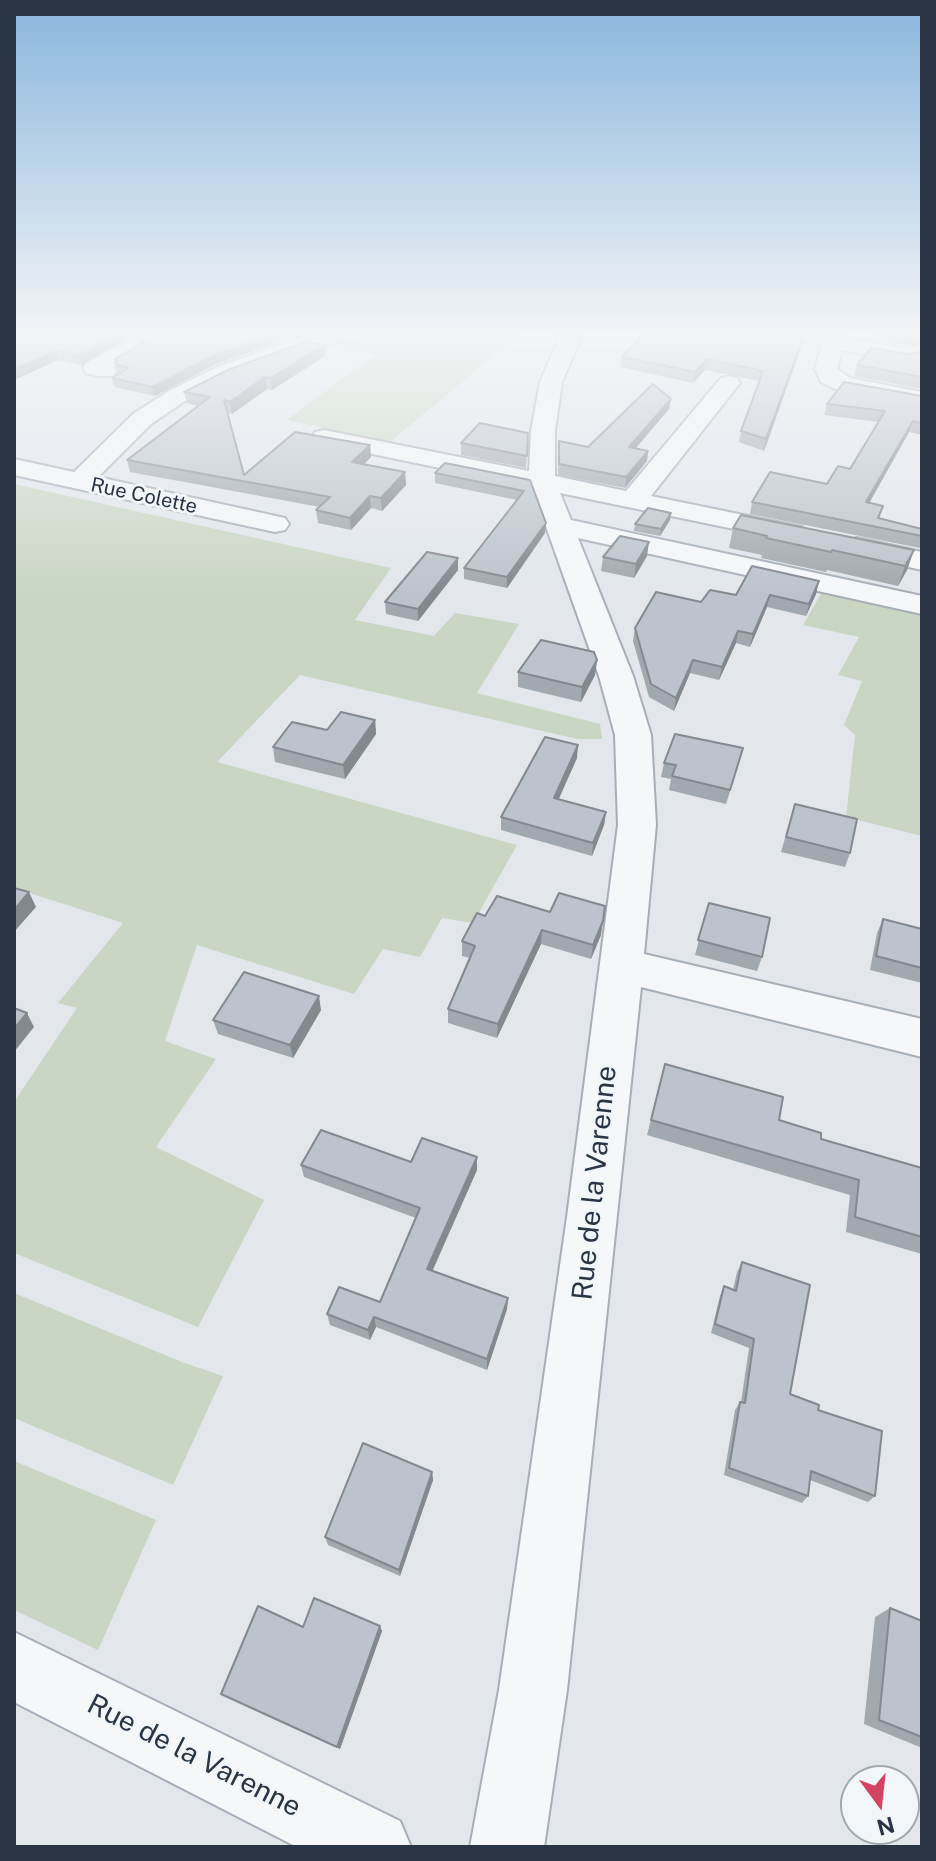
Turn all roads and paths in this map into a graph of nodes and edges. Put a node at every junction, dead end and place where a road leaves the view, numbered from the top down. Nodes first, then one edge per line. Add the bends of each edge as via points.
1 (141, 420) edge
2 (545, 420) edge
3 (699, 420) edge
4 (324, 437) edge
5 (14, 467) edge
6 (542, 480) junction
7 (80, 482) junction
8 (633, 500) junction
9 (275, 524) dead end
10 (562, 528) junction
11 (922, 561) edge
12 (922, 605) edge
13 (619, 965) junction
14 (922, 1038) edge
15 (14, 1666) edge
16 (374, 1847) edge
17 (507, 1847) edge

1 - 7 street
2 - 6 street, Rue de la Varenne
3 - 8 street
4 - 6 street
5 - 7 street, Rue Colette
6 - 8 street
6 - 10 street, Rue de la Varenne
7 - 9 street, Rue Colette
8 - 11 street
10 - 12 street
10 - 13 street, Rue de la Varenne via 633,735 637,825
13 - 14 street
13 - 17 street, Rue de la Varenne via 533,1690
15 - 16 street, Rue de la Varenne

